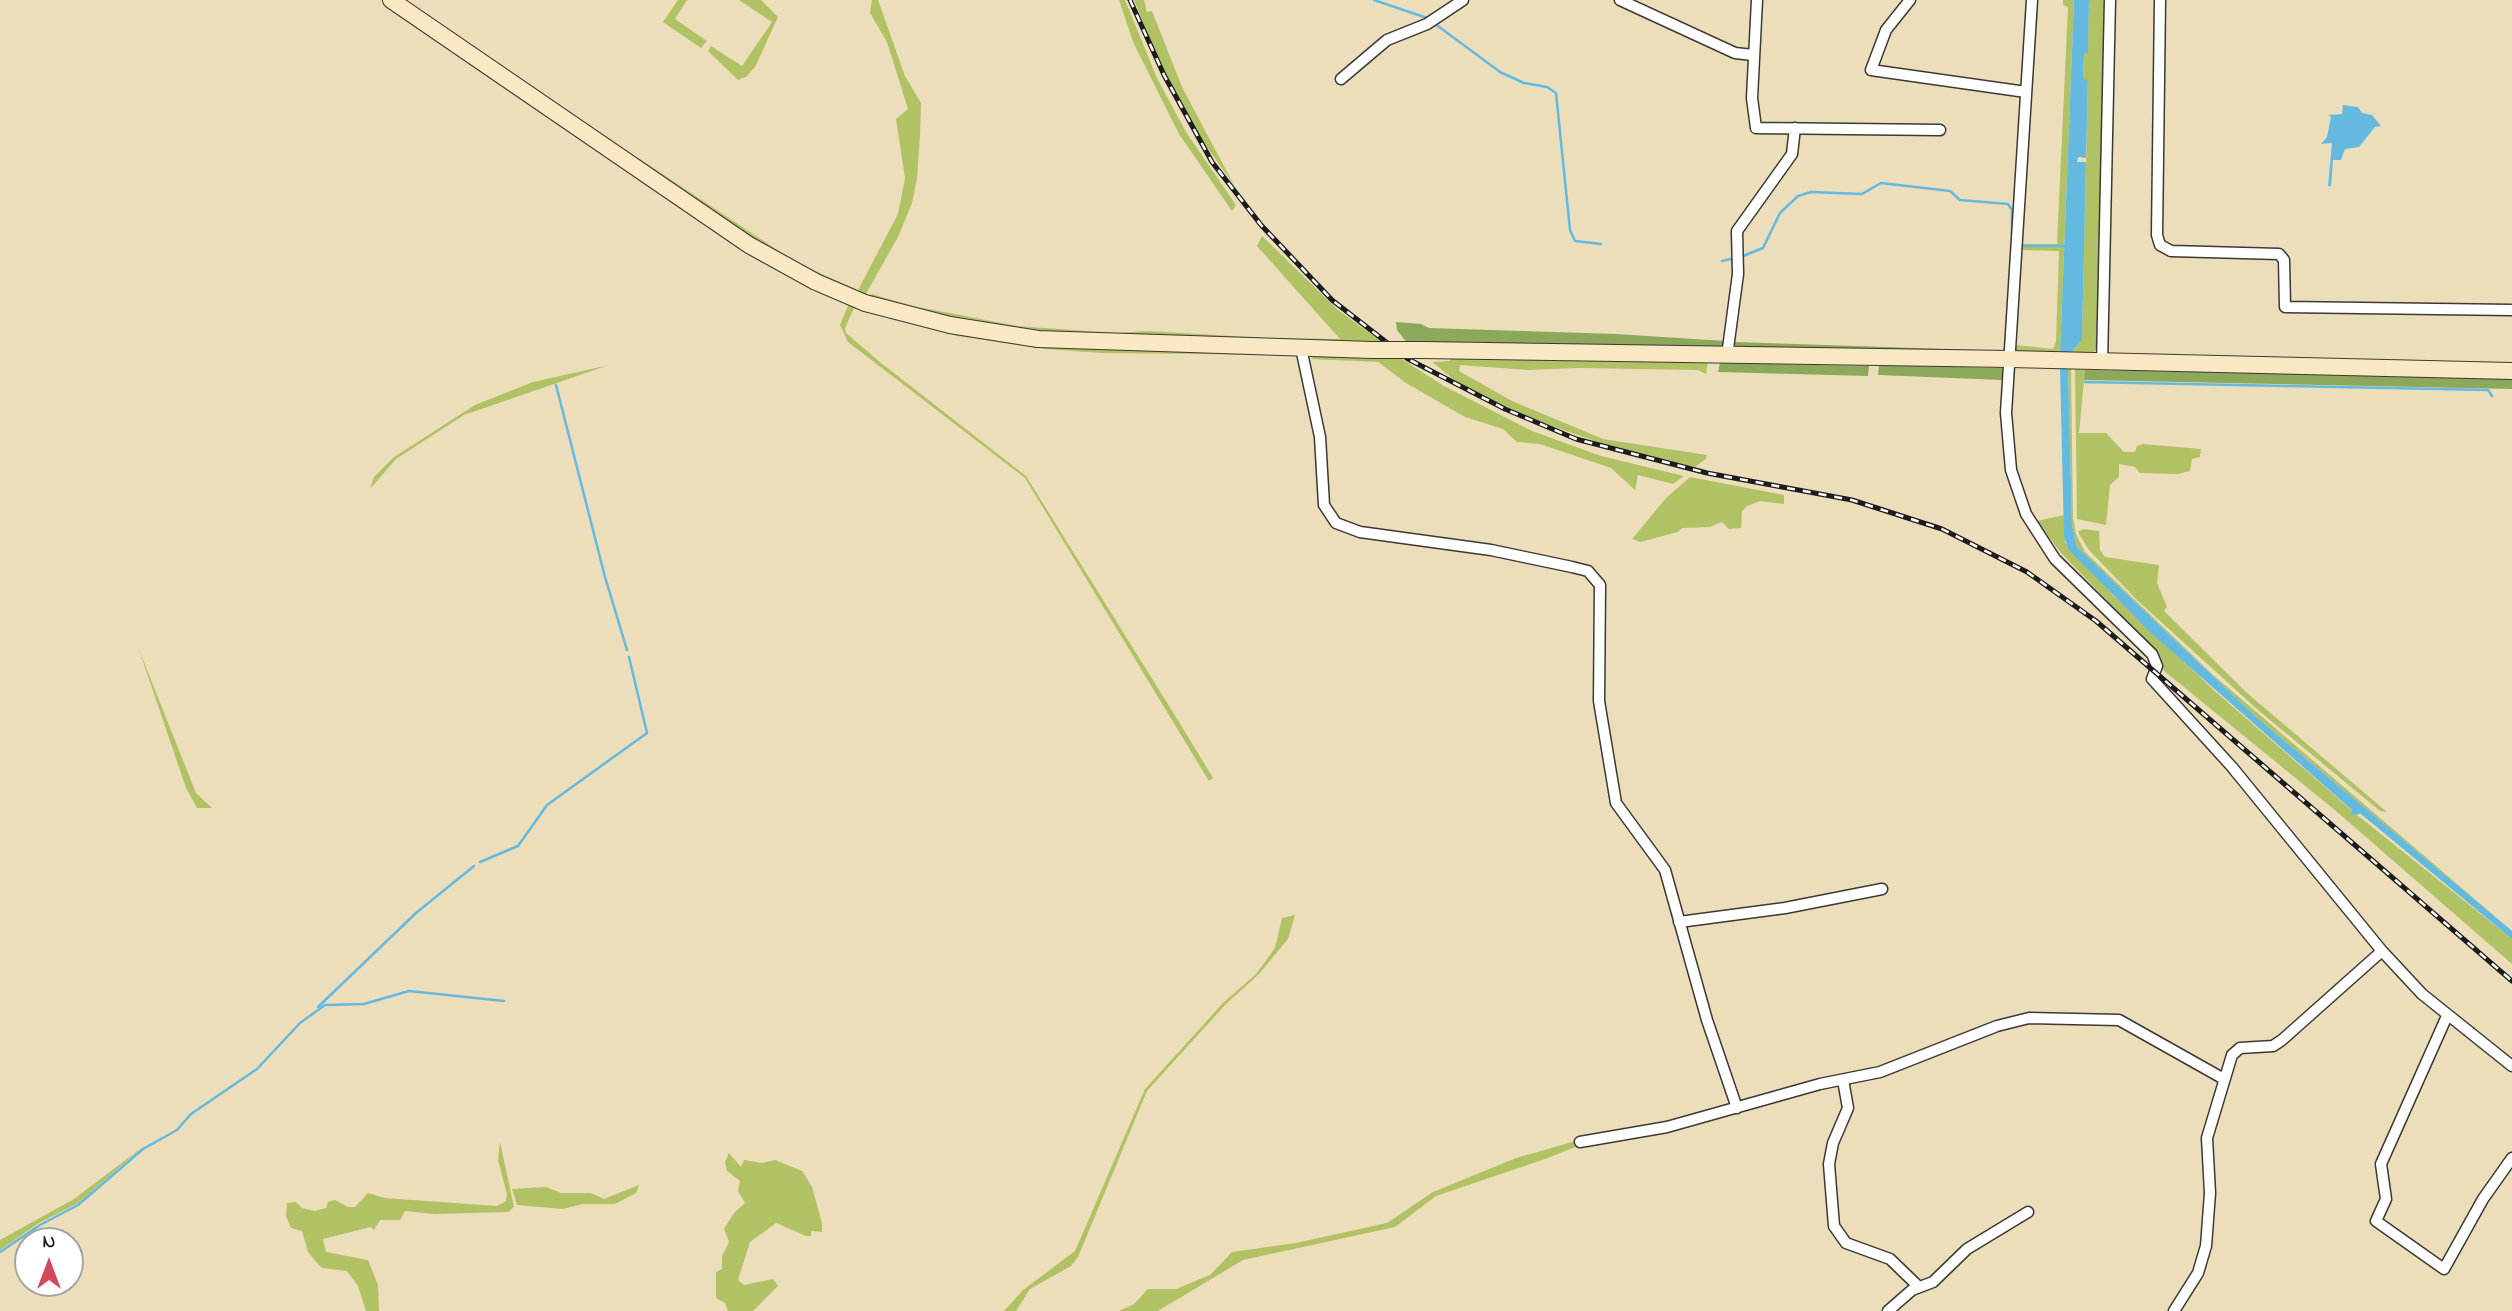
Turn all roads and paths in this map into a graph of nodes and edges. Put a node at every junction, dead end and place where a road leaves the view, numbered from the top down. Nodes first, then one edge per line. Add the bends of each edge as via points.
1 (391, 0) edge
2 (1463, 0) edge
3 (1620, 0) edge
4 (1757, 0) edge
5 (1910, 0) edge
6 (2032, 0) edge
7 (2110, 0) edge
8 (2160, 0) edge
9 (1753, 55) junction
10 (1341, 79) dead end
11 (2026, 92) junction
12 (1795, 128) junction
13 (1940, 130) dead end
14 (2512, 310) edge
15 (1301, 348) junction
16 (1727, 356) junction
17 (2010, 359) junction
18 (2102, 363) junction
19 (2512, 371) edge
20 (1882, 889) dead end
21 (1679, 922) junction
22 (2382, 951) junction
23 (2447, 1016) junction
24 (2512, 1066) edge
25 (2224, 1079) junction
26 (1843, 1080) junction
27 (1737, 1108) junction
28 (1580, 1142) dead end
29 (2512, 1158) edge
30 (2028, 1212) dead end
31 (1919, 1287) junction
32 (2181, 1309) edge
33 (1888, 1311) edge

1 - 15 main road via 749,246 865,303 950,325 1038,339
2 - 10 street via 1427,24 1387,40
3 - 9 street via 1735,53
4 - 9 street
5 - 11 street via 1886,30 1871,70
6 - 11 street
7 - 18 street
8 - 14 street via 2160,244 2171,251 2279,254 2284,260 2285,307
9 - 12 street via 1756,128
11 - 17 street
12 - 13 street
12 - 16 street via 1792,154 1737,231 1738,274
15 - 16 main road, bridge
15 - 21 street via 1320,437 1324,505 1336,523 1360,532 1491,550 1572,567 1588,571 1600,585 1600,701 1616,803 1659,859
16 - 17 main road
17 - 18 main road
17 - 22 street via 2007,450 2031,523 2055,559 2152,654 2157,666 2152,679 2232,767
18 - 19 main road
20 - 21 street
21 - 27 street
22 - 23 street
22 - 25 street via 2282,1040 2273,1046 2235,1050
23 - 24 street
23 - 29 street via 2381,1164 2386,1199 2376,1221 2444,1269
25 - 26 street via 2119,1020 2058,1017 2012,1021 1892,1068
25 - 32 street via 2207,1138 2210,1193 2206,1246
26 - 27 street
26 - 31 street via 1849,1108 1829,1164 1834,1226 1846,1243 1890,1259
27 - 28 street via 1667,1127
30 - 31 street via 1967,1249 1933,1282
31 - 33 street

